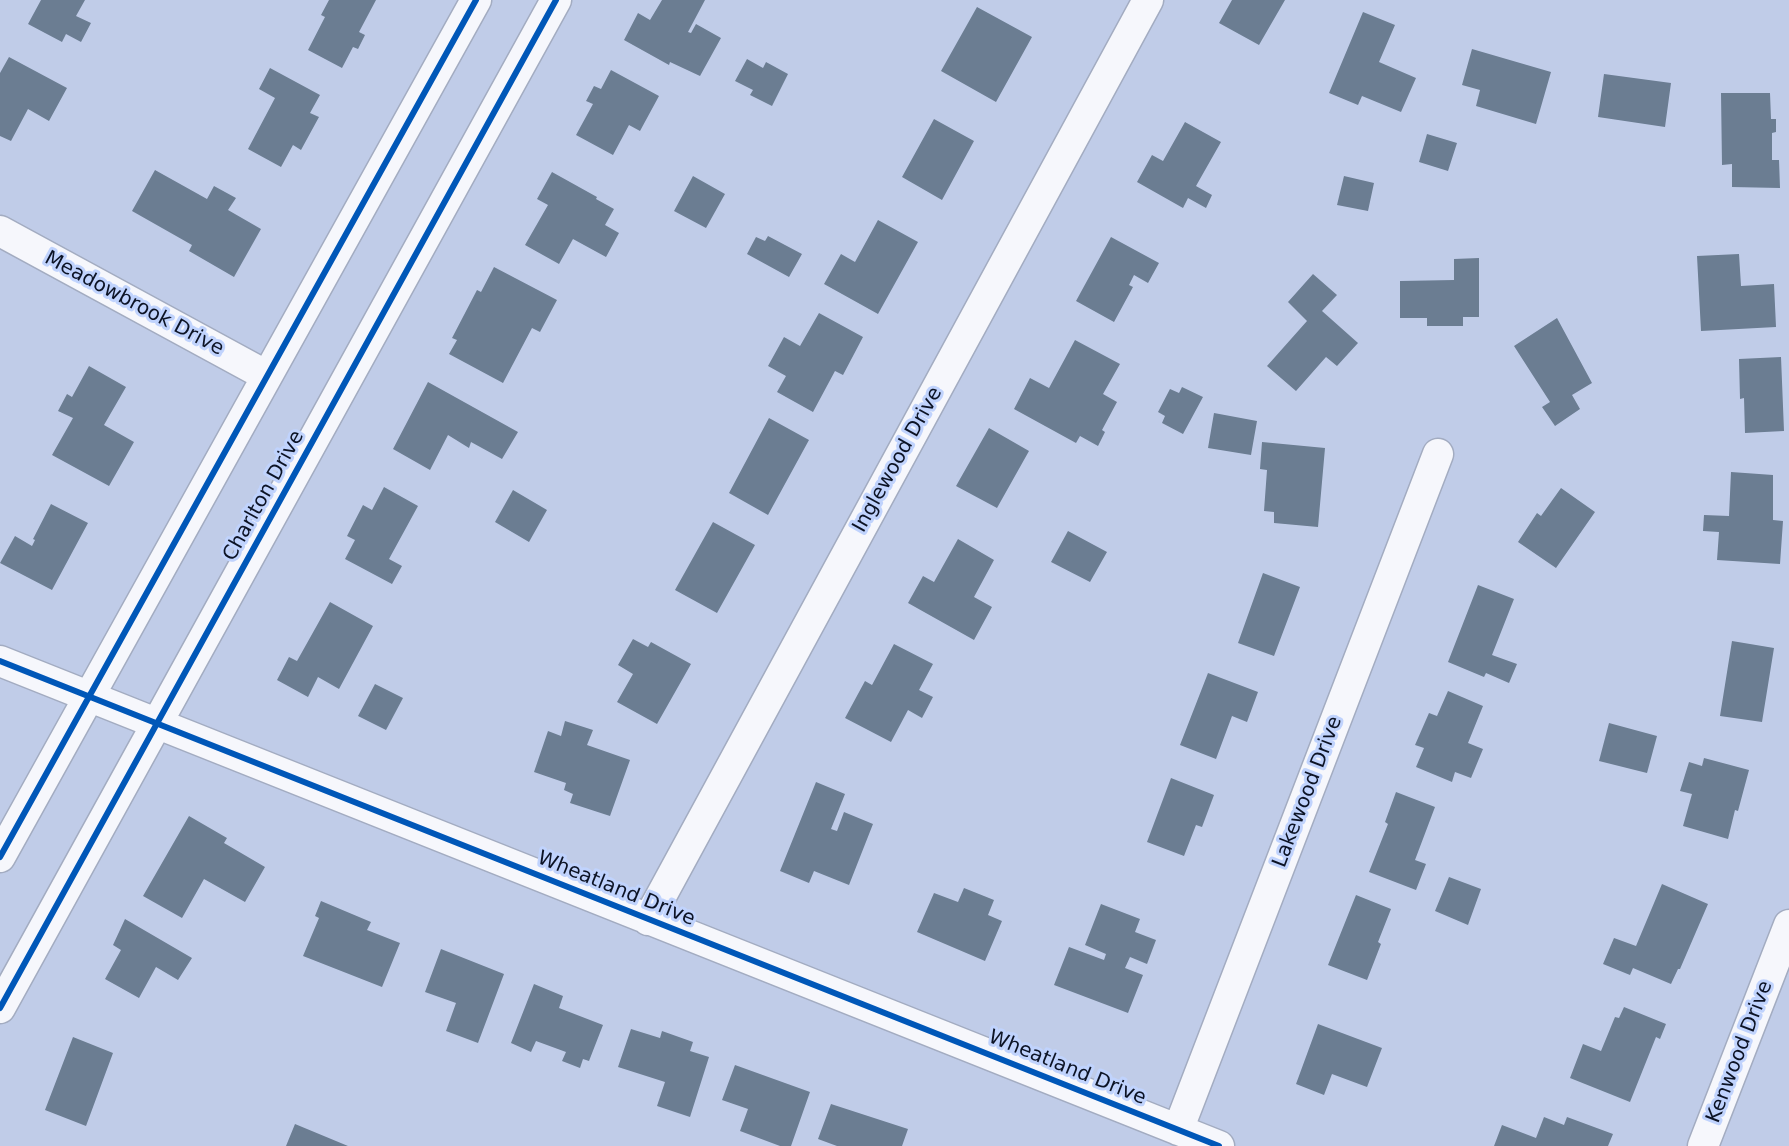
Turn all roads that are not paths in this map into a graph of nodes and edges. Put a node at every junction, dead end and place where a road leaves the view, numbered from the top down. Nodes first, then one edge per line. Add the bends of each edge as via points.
1 (476, 0) edge
2 (556, 0) edge
3 (1148, 0) edge
4 (0, 231) edge
5 (267, 376) junction
6 (1438, 454) dead end
7 (0, 661) edge
8 (89, 695) junction
9 (158, 723) junction
10 (0, 857) edge
11 (648, 920) junction
12 (1789, 925) edge
13 (0, 1008) edge
14 (1178, 1130) junction
15 (1220, 1146) edge
16 (1704, 1146) edge

1 - 5 street
2 - 9 street, Charlton Drive
3 - 11 street, Inglewood Drive
4 - 5 street, Meadowbrook Drive
5 - 8 street
6 - 14 street, Lakewood Drive
7 - 8 street, Wheatland Drive
8 - 9 street, Wheatland Drive
8 - 10 street
9 - 11 street, Wheatland Drive
9 - 13 street, Charlton Drive
11 - 14 street, Wheatland Drive
12 - 16 street, Kenwood Drive
14 - 15 street, Wheatland Drive

